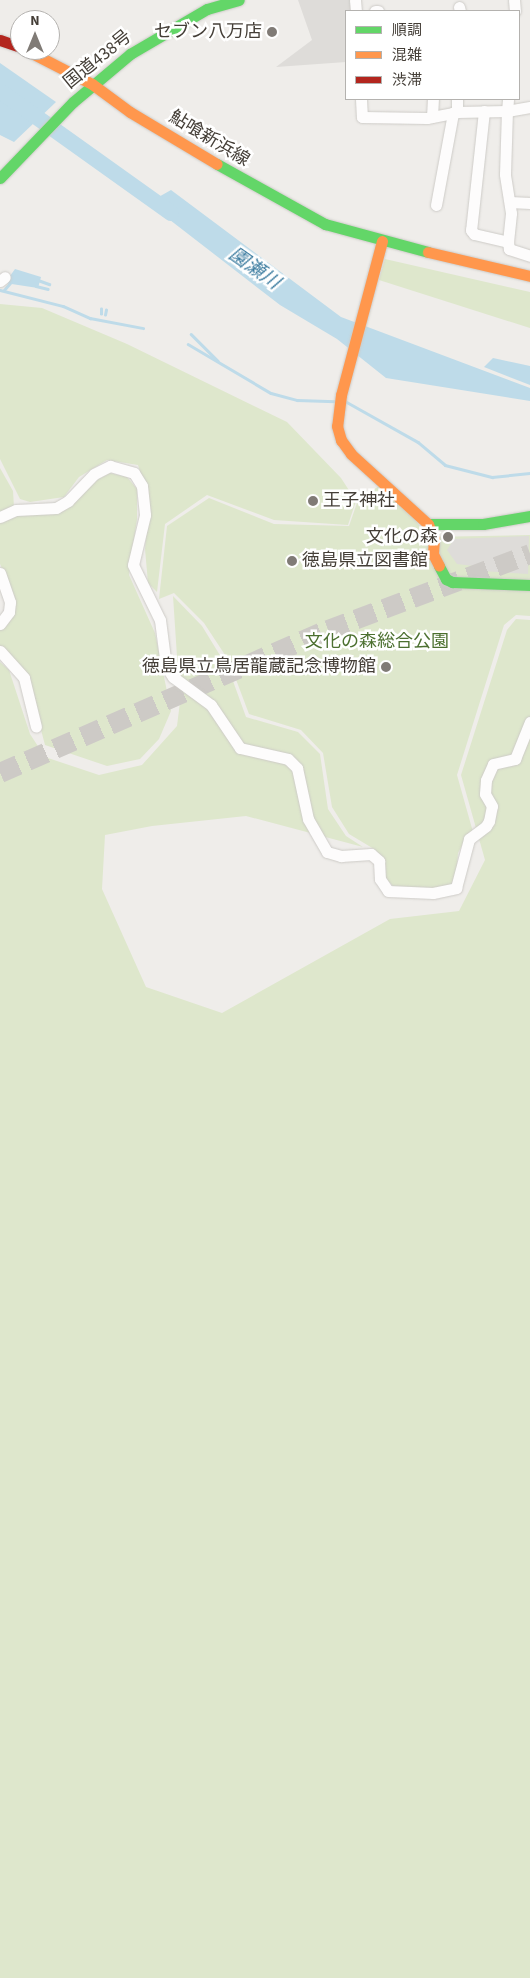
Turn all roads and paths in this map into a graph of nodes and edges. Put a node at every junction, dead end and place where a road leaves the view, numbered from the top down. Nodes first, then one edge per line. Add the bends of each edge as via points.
1 (200, 0) edge
2 (239, 0) edge
3 (207, 10) junction
4 (45, 60) edge
5 (92, 84) junction
6 (361, 100) edge
7 (433, 100) edge
8 (457, 100) edge
9 (508, 100) edge
10 (530, 107) edge
11 (484, 111) junction
12 (507, 111) junction
13 (455, 112) junction
14 (432, 117) junction
15 (0, 178) edge
16 (510, 202) junction
17 (530, 203) edge
18 (436, 205) dead end
19 (508, 242) junction
20 (380, 246) junction
21 (530, 256) edge
22 (530, 276) edge
23 (530, 516) edge
24 (0, 517) edge
25 (430, 528) junction
26 (519, 531) dead end
27 (0, 573) edge
28 (530, 585) edge
29 (0, 624) edge
30 (0, 651) edge
31 (530, 722) edge
32 (36, 727) dead end

1 - 3 street
2 - 3 main road, 国道438号
3 - 5 main road, 国道438号 via 130,54
4 - 5 main road, 鮎喰新浜線
5 - 15 main road, 国道438号
5 - 20 main road, 鮎喰新浜線 via 130,112 288,206
6 - 14 street via 362,117
7 - 14 street
8 - 13 street
9 - 12 street
10 - 12 street
11 - 12 street
11 - 13 street
11 - 19 street via 471,230 474,234
12 - 16 street via 505,174
13 - 14 street
13 - 18 street
16 - 17 street
16 - 19 street
19 - 21 street via 509,248
20 - 22 main road, 鮎喰新浜線
20 - 25 main road via 341,395 337,421 339,435 345,448
23 - 25 main road
24 - 31 street via 16,510 56,508 68,502 94,474 110,466 134,473 142,486 145,515 133,565 160,620 166,666 173,677 211,705 240,748 288,759 297,768 308,819 327,852 341,856 371,854 379,861 380,878 388,891 433,893 456,888 469,839 489,821 492,806 485,794 486,780 493,764 515,759
25 - 26 main road
25 - 28 main road via 433,554 446,579 452,582
27 - 29 street via 10,602
30 - 32 street via 24,678

